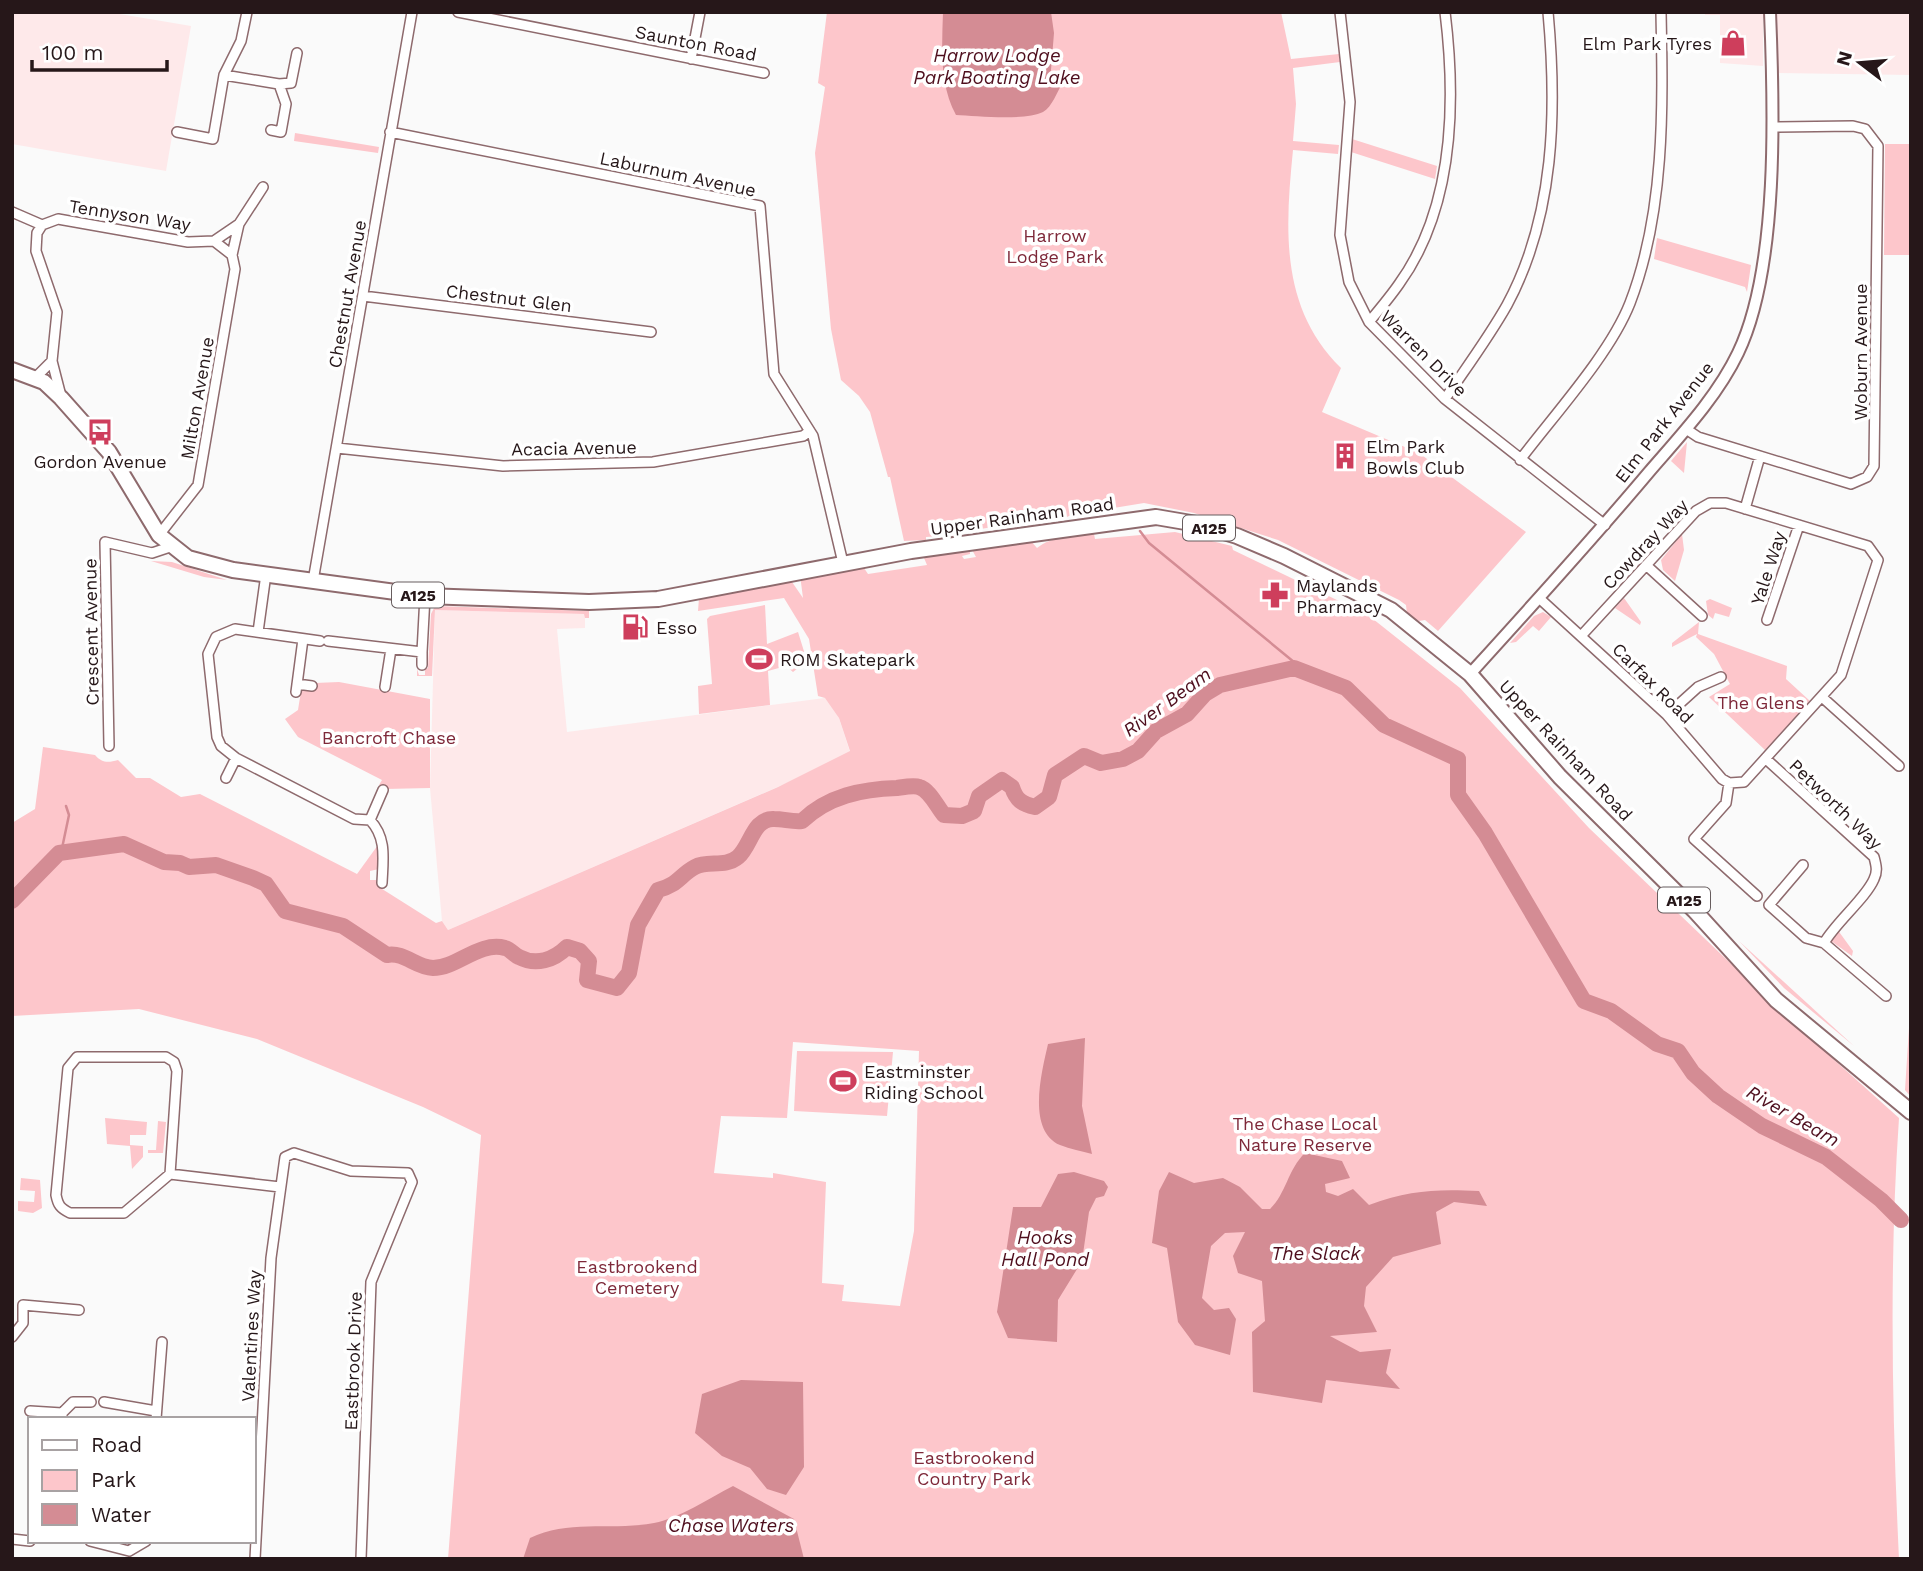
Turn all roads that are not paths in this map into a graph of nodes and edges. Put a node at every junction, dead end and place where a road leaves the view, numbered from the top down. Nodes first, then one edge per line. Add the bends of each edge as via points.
1 (247, 12) edge
2 (412, 12) edge
3 (458, 12) edge
4 (699, 12) edge
5 (1340, 12) edge
6 (1445, 12) edge
7 (1548, 12) edge
8 (1661, 12) edge
9 (1770, 12) edge
10 (297, 54) dead end
11 (691, 59) junction
12 (764, 73) dead end
13 (223, 75) junction
14 (279, 85) junction
15 (1773, 127) junction
16 (271, 130) dead end
17 (177, 132) dead end
18 (390, 132) junction
19 (262, 187) dead end
20 (12, 212) edge
21 (239, 224) junction
22 (42, 225) junction
23 (214, 241) junction
24 (232, 254) junction
25 (363, 296) junction
26 (1368, 322) junction
27 (651, 332) dead end
28 (52, 361) junction
29 (12, 370) edge
30 (35, 378) junction
31 (61, 398) junction
32 (1445, 399) junction
33 (1686, 429) junction
34 (810, 431) junction
35 (337, 448) junction
36 (1760, 456) junction
37 (1520, 460) junction
38 (1745, 509) junction
39 (1605, 525) junction
40 (1799, 525) junction
41 (159, 535) junction
42 (170, 547) junction
43 (843, 564) junction
44 (1646, 565) junction
45 (266, 574) junction
46 (313, 581) junction
47 (425, 596) junction
48 (1539, 598) junction
49 (1702, 616) dead end
50 (1767, 620) dead end
51 (258, 632) junction
52 (1581, 636) junction
53 (303, 639) junction
54 (391, 649) junction
55 (422, 652) junction
56 (422, 665) dead end
57 (1470, 674) junction
58 (1721, 677) dead end
59 (312, 686) dead end
60 (386, 687) dead end
61 (1823, 698) junction
62 (1667, 715) junction
63 (109, 746) dead end
64 (236, 758) junction
65 (1766, 759) junction
66 (1899, 765) dead end
67 (226, 778) dead end
68 (1729, 783) junction
69 (383, 790) dead end
70 (370, 820) junction
71 (1803, 866) dead end
72 (382, 883) dead end
73 (1757, 895) dead end
74 (1824, 943) junction
75 (1886, 996) dead end
76 (1911, 1112) edge
77 (285, 1157) joint
78 (170, 1174) junction
79 (280, 1187) junction
80 (79, 1310) dead end
81 (12, 1337) edge
82 (162, 1342) dead end
83 (91, 1402) dead end
84 (104, 1402) dead end
85 (30, 1411) dead end
86 (156, 1415) edge
87 (62, 1416) edge
88 (256, 1540) edge
89 (98, 1543) edge
90 (143, 1543) edge
91 (361, 1559) edge

1 - 13 street via 241,41
2 - 18 street, Chestnut Avenue
3 - 11 street, Saunton Road
4 - 11 street
5 - 26 street, Warren Drive via 1350,102 1340,235 1349,282
6 - 26 street via 1449,86 1444,174 1424,238 1401,283
7 - 32 street via 1552,111 1542,208 1506,306
8 - 37 street via 1659,159 1648,238 1630,304 1595,361
9 - 15 street, Elm Park Avenue
10 - 14 street via 291,83
11 - 12 street, Saunton Road
13 - 14 street
13 - 17 street via 213,139
14 - 16 street via 286,104 281,132
15 - 33 street, Elm Park Avenue via 1767,229 1753,307 1738,353
15 - 36 street, Woburn Avenue via 1853,126 1865,129 1878,146 1874,466 1867,477 1851,484
18 - 25 street, Chestnut Avenue
18 - 34 street, Laburnum Avenue via 760,206 774,374
19 - 21 street, Milton Avenue
20 - 22 street
21 - 23 street, Milton Avenue
21 - 24 street, Milton Avenue
22 - 23 street, Tennyson Way via 58,219 188,242
22 - 28 street via 36,251 57,312
23 - 24 street
24 - 41 street, Milton Avenue via 235,269 198,485
25 - 27 street, Chestnut Glen
25 - 35 street, Chestnut Avenue
26 - 32 street, Warren Drive
28 - 30 street
28 - 31 street
29 - 30 main road, Upper Rainham Road / A125
30 - 31 main road, Upper Rainham Road / A125
31 - 41 main road, Upper Rainham Road / A125 via 109,452
32 - 37 street, Warren Drive
33 - 36 street, Woburn Avenue
33 - 39 street, Elm Park Avenue
34 - 35 street, Acacia Avenue via 803,436 653,462 503,466
34 - 43 street, Laburnum Avenue
35 - 46 street, Chestnut Avenue
36 - 38 street
37 - 39 street, Warren Drive
38 - 40 street, Cowdray Way
38 - 44 street, Cowdray Way via 1721,502 1705,505
39 - 48 street, Elm Park Avenue
40 - 50 street, Yale Way
40 - 61 street, Cowdray Way via 1868,546 1878,560 1849,658
41 - 42 main road, Upper Rainham Road / A125
42 - 45 main road, Upper Rainham Road / A125 via 205,565
42 - 63 street, Crescent Avenue via 152,552 105,542
43 - 47 main road, Upper Rainham Road / A125 via 658,599 578,602
43 - 57 main road, Upper Rainham Road / A125 via 1156,517 1237,536 1352,588 1391,610
44 - 49 street
44 - 52 street, Cowdray Way
45 - 46 main road, Upper Rainham Road / A125
45 - 51 street
46 - 47 main road, Upper Rainham Road / A125
47 - 55 street
48 - 52 street, Carfax Road
48 - 57 street, Elm Park Avenue
51 - 53 street
51 - 64 street via 224,632 208,654 217,737
52 - 62 street, Carfax Road
53 - 54 street
53 - 59 street via 297,688
54 - 55 street
54 - 60 street
55 - 56 street
57 - 76 main road, Upper Rainham Road / A125 via 1560,777 1694,909 1776,1000
58 - 62 street via 1698,687
61 - 65 street, Cowdray Way
61 - 66 street
62 - 68 street, Carfax Road
64 - 67 street
64 - 70 street via 354,819
65 - 68 street, Cowdray Way via 1744,782
65 - 74 street, Petworth Way via 1874,857 1874,881
68 - 73 street via 1726,803 1695,839
69 - 70 street
70 - 72 street via 383,843
71 - 74 street via 1769,905 1806,938
74 - 75 street
77 - 79 street, Valentines Way
77 - 91 street, Eastbrook Drive via 300,1153 351,1171 408,1173 412,1182 371,1282
78 - 78 street via 124,1213 69,1213 58,1206 68,1068 77,1057 166,1057 174,1062
78 - 79 street
79 - 88 street, Valentines Way via 271,1258
80 - 81 street via 23,1305 23,1323
82 - 86 street
83 - 87 street via 73,1402
84 - 86 street
85 - 87 street
89 - 90 street via 129,1551

